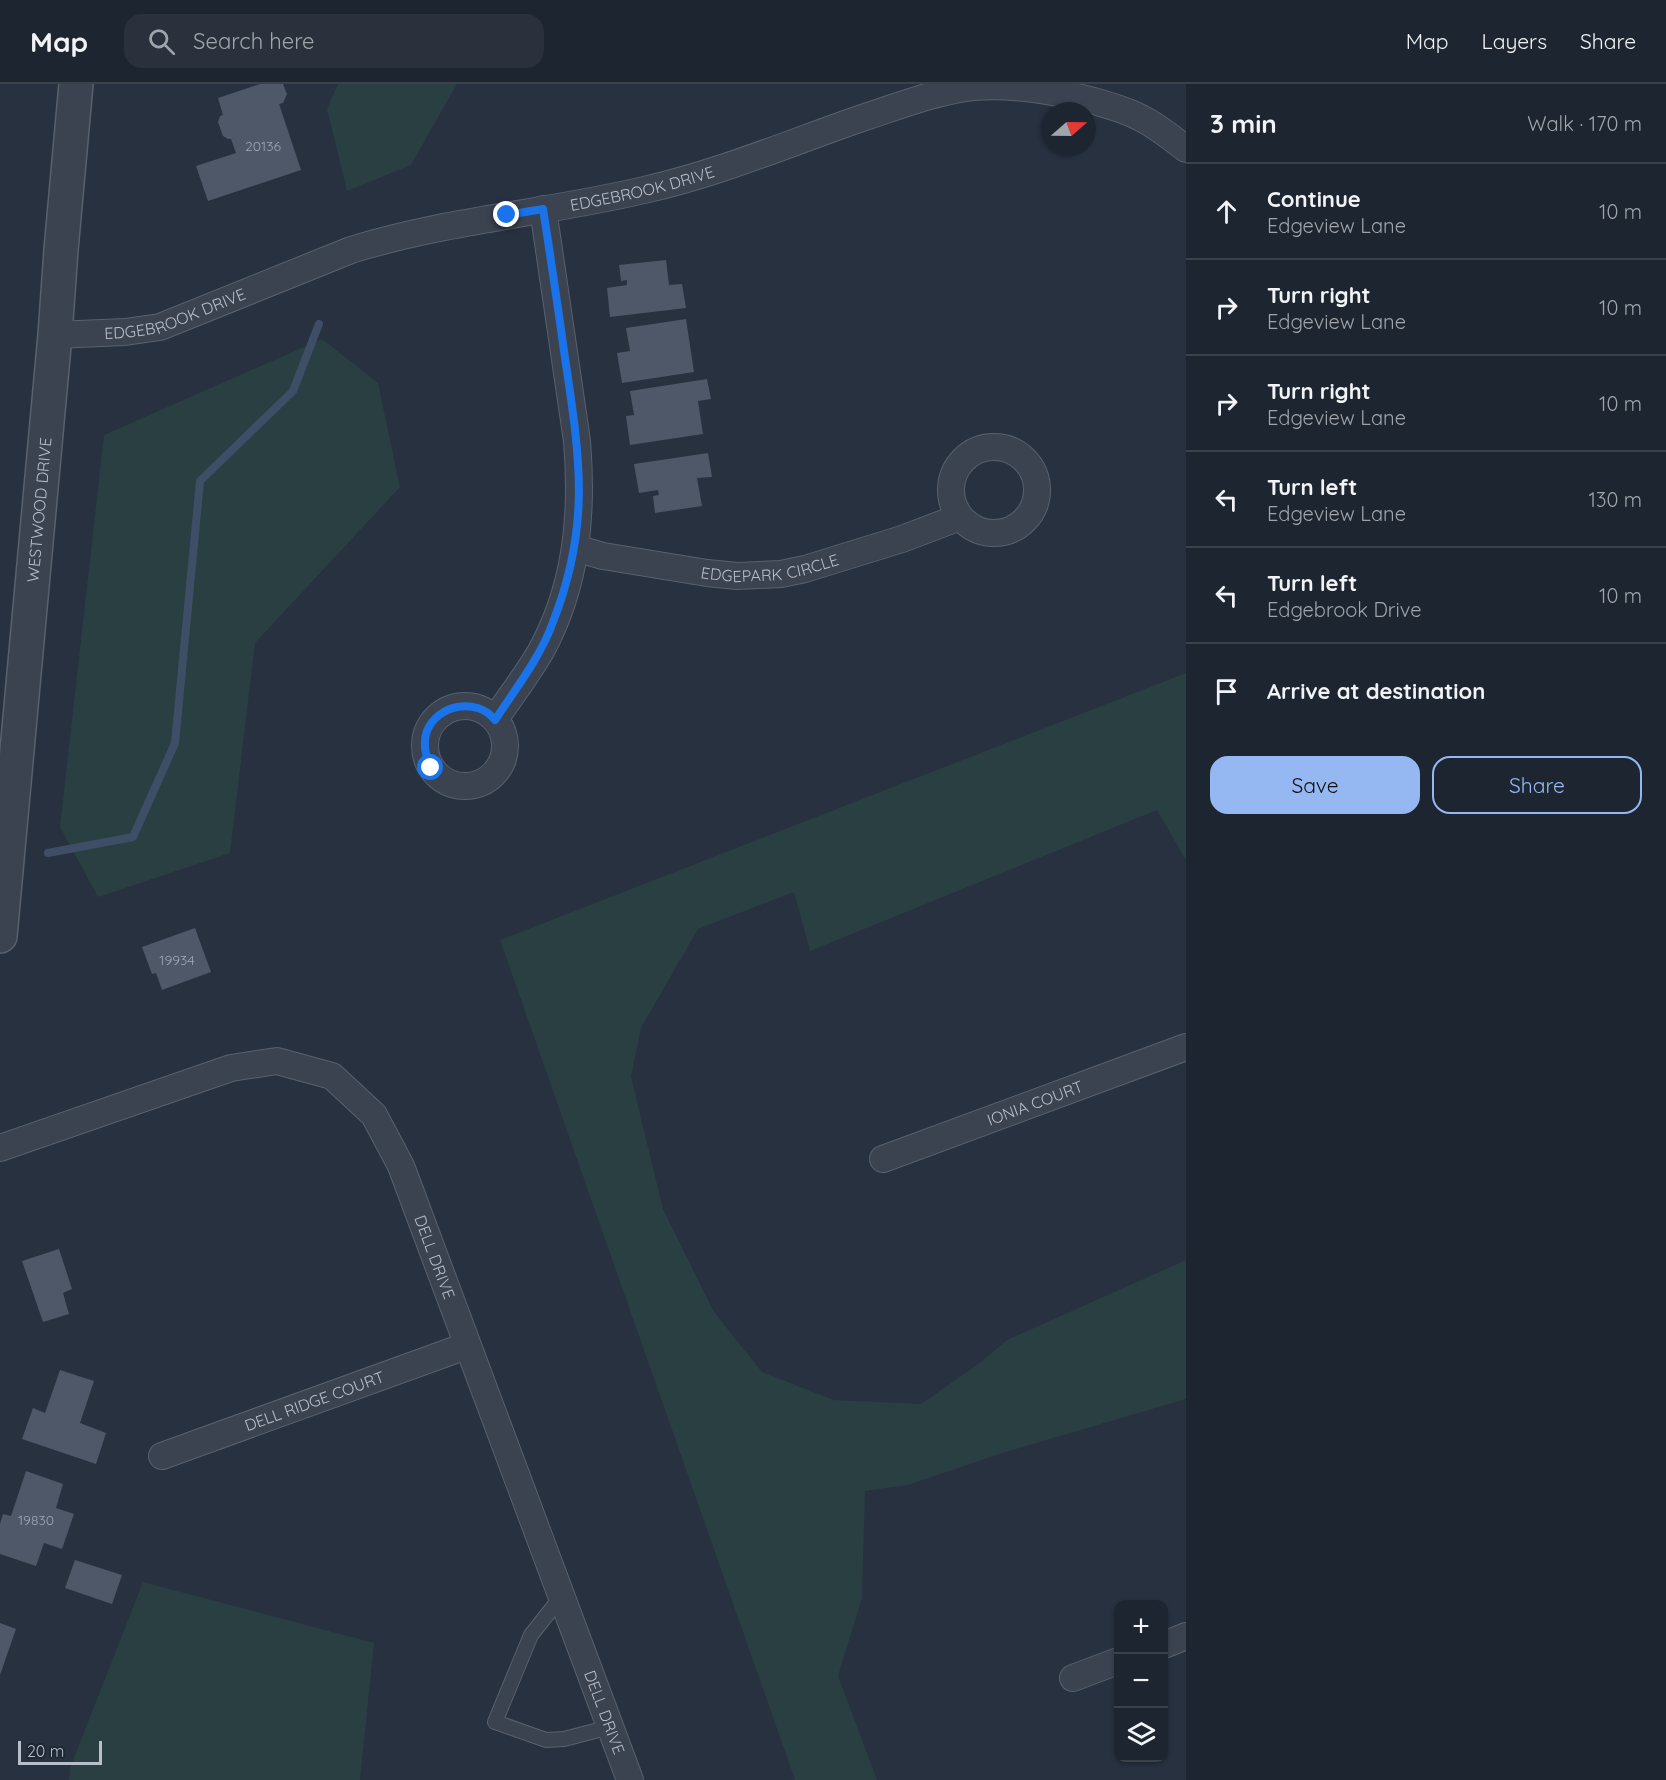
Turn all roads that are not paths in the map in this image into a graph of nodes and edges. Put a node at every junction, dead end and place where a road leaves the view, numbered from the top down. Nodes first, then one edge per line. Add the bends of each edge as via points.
1 (76, 84) edge
2 (1186, 149) edge
3 (543, 209) junction
4 (55, 335) junction
5 (960, 517) dead end
6 (575, 549) junction
7 (495, 720) dead end
8 (7, 768) edge
9 (0, 936) edge
10 (1186, 1047) edge
11 (0, 1148) edge
12 (883, 1159) dead end
13 (466, 1346) junction
14 (162, 1456) dead end
15 (561, 1597) junction
16 (1186, 1636) edge
17 (1168, 1643) edge
18 (1114, 1663) edge
19 (1073, 1678) dead end
20 (610, 1727) junction
21 (630, 1780) edge

1 - 4 street, WESTWOOD DRIVE
2 - 3 street, EDGEBROOK DRIVE via 1152,123 1116,107 1021,86 970,87 890,109 666,184
3 - 4 street, EDGEBROOK DRIVE via 443,226 351,250 160,327
3 - 6 street via 578,441 580,501
4 - 8 street, WESTWOOD DRIVE
5 - 6 street, EDGEPARK CIRCLE via 902,539 782,574 707,573
6 - 7 street via 561,602 541,650
8 - 9 street, WESTWOOD DRIVE
10 - 12 street, IONIA COURT
11 - 13 street, DELL DRIVE via 231,1068 277,1061 332,1076 374,1115 401,1166
13 - 14 street, DELL RIDGE COURT
13 - 15 street, DELL DRIVE
15 - 20 street, DELL DRIVE
15 - 20 lane via 531,1635 495,1722 546,1740
16 - 17 street
18 - 19 street
20 - 21 street, DELL DRIVE

